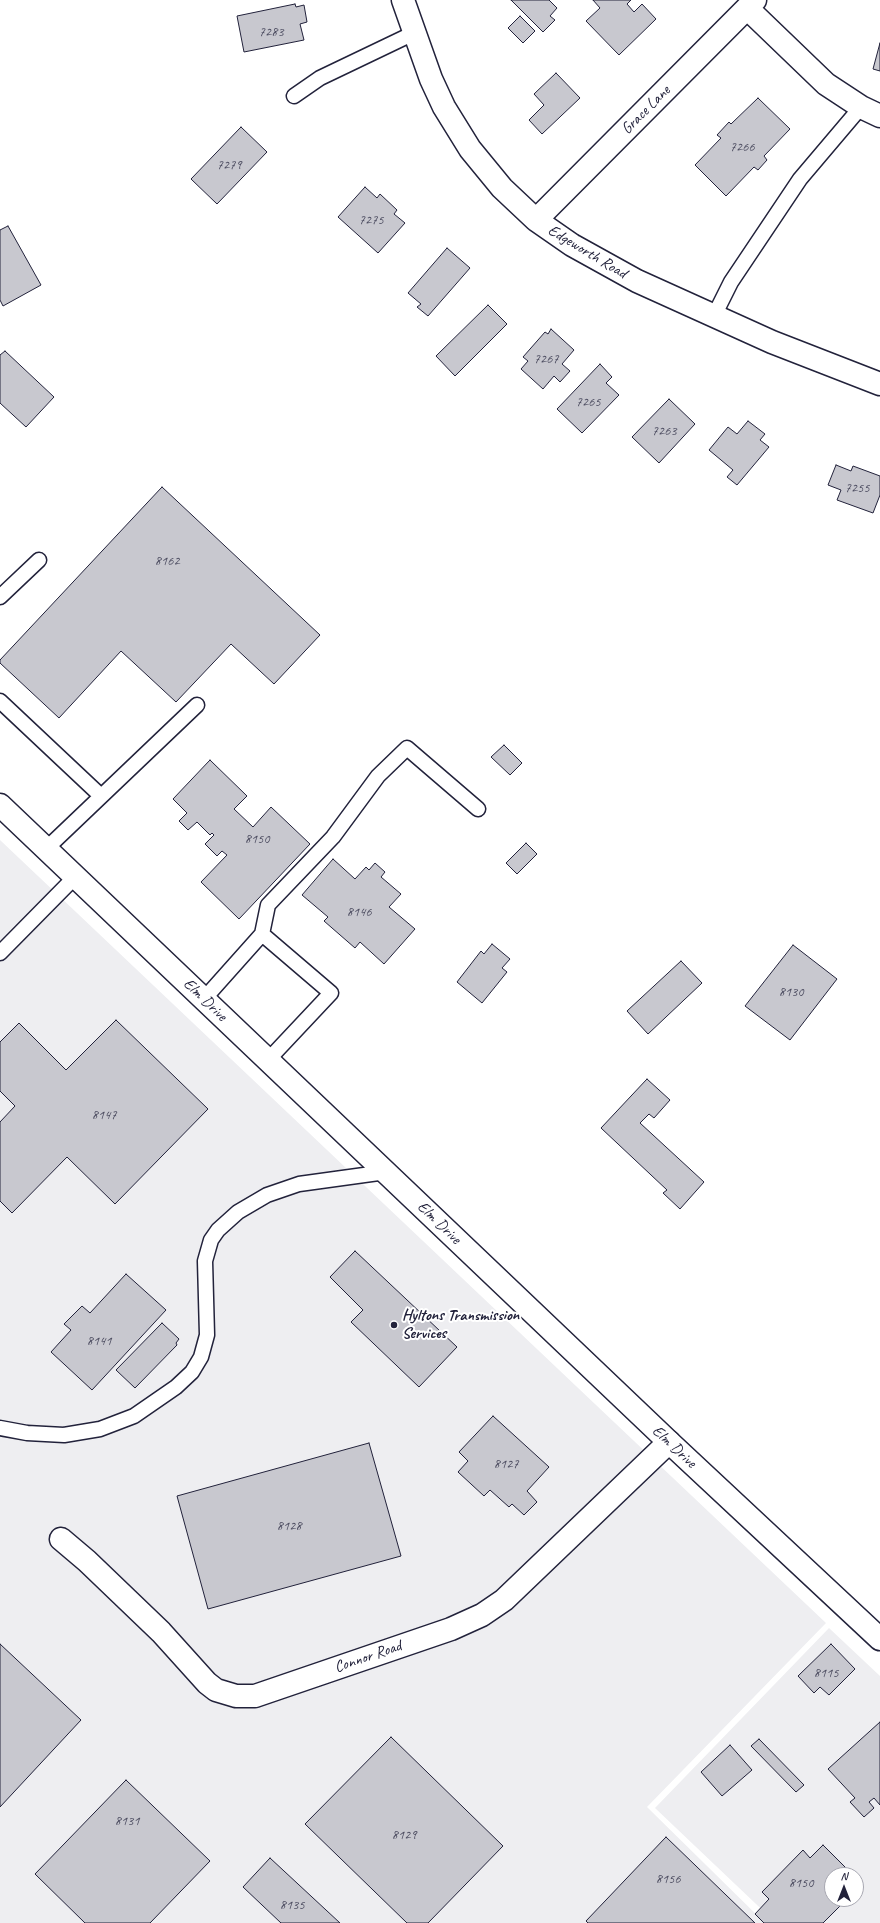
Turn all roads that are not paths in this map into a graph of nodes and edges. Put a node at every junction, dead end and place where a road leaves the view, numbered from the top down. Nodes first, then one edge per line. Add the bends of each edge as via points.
1 (403, 0) edge
2 (751, 4) edge
3 (414, 33) junction
4 (294, 96) dead end
5 (871, 112) edge
6 (536, 220) junction
7 (714, 316) junction
8 (880, 384) edge
9 (39, 560) dead end
10 (0, 597) edge
11 (0, 701) edge
12 (197, 705) dead end
13 (101, 796) junction
14 (0, 805) edge
15 (478, 809) dead end
16 (46, 849) junction
17 (75, 877) junction
18 (262, 934) junction
19 (0, 953) edge
20 (204, 1000) junction
21 (268, 1060) junction
22 (386, 1172) junction
23 (0, 1428) edge
24 (669, 1442) junction
25 (61, 1539) dead end
26 (880, 1639) edge

1 - 3 street, Edgeworth Road
2 - 5 street via 826,84
2 - 6 street, Grace Lane
3 - 4 lane via 320,78
3 - 6 street, Edgeworth Road via 440,100 470,149 502,188
5 - 7 lane via 800,179 731,282
6 - 7 street, Edgeworth Road via 572,245 637,281
7 - 8 street, Edgeworth Road via 772,342
9 - 10 lane
11 - 13 lane
12 - 13 lane
13 - 16 lane
14 - 16 street, Elm Drive
15 - 18 lane via 407,748 378,776 332,837 268,905
16 - 17 street, Elm Drive
17 - 19 lane
17 - 20 street, Elm Drive
18 - 20 lane
18 - 21 lane via 331,993
20 - 21 street, Elm Drive
21 - 22 street, Elm Drive
22 - 23 lane via 298,1184 267,1195 238,1212 218,1230 205,1261 207,1335 201,1357 192,1372 176,1387 134,1416 100,1429 64,1435 27,1433
22 - 24 street, Elm Drive
24 - 25 street, Connor Road via 504,1600 482,1615 451,1629 255,1696 236,1696 216,1690 207,1683 162,1632
24 - 26 street, Elm Drive

